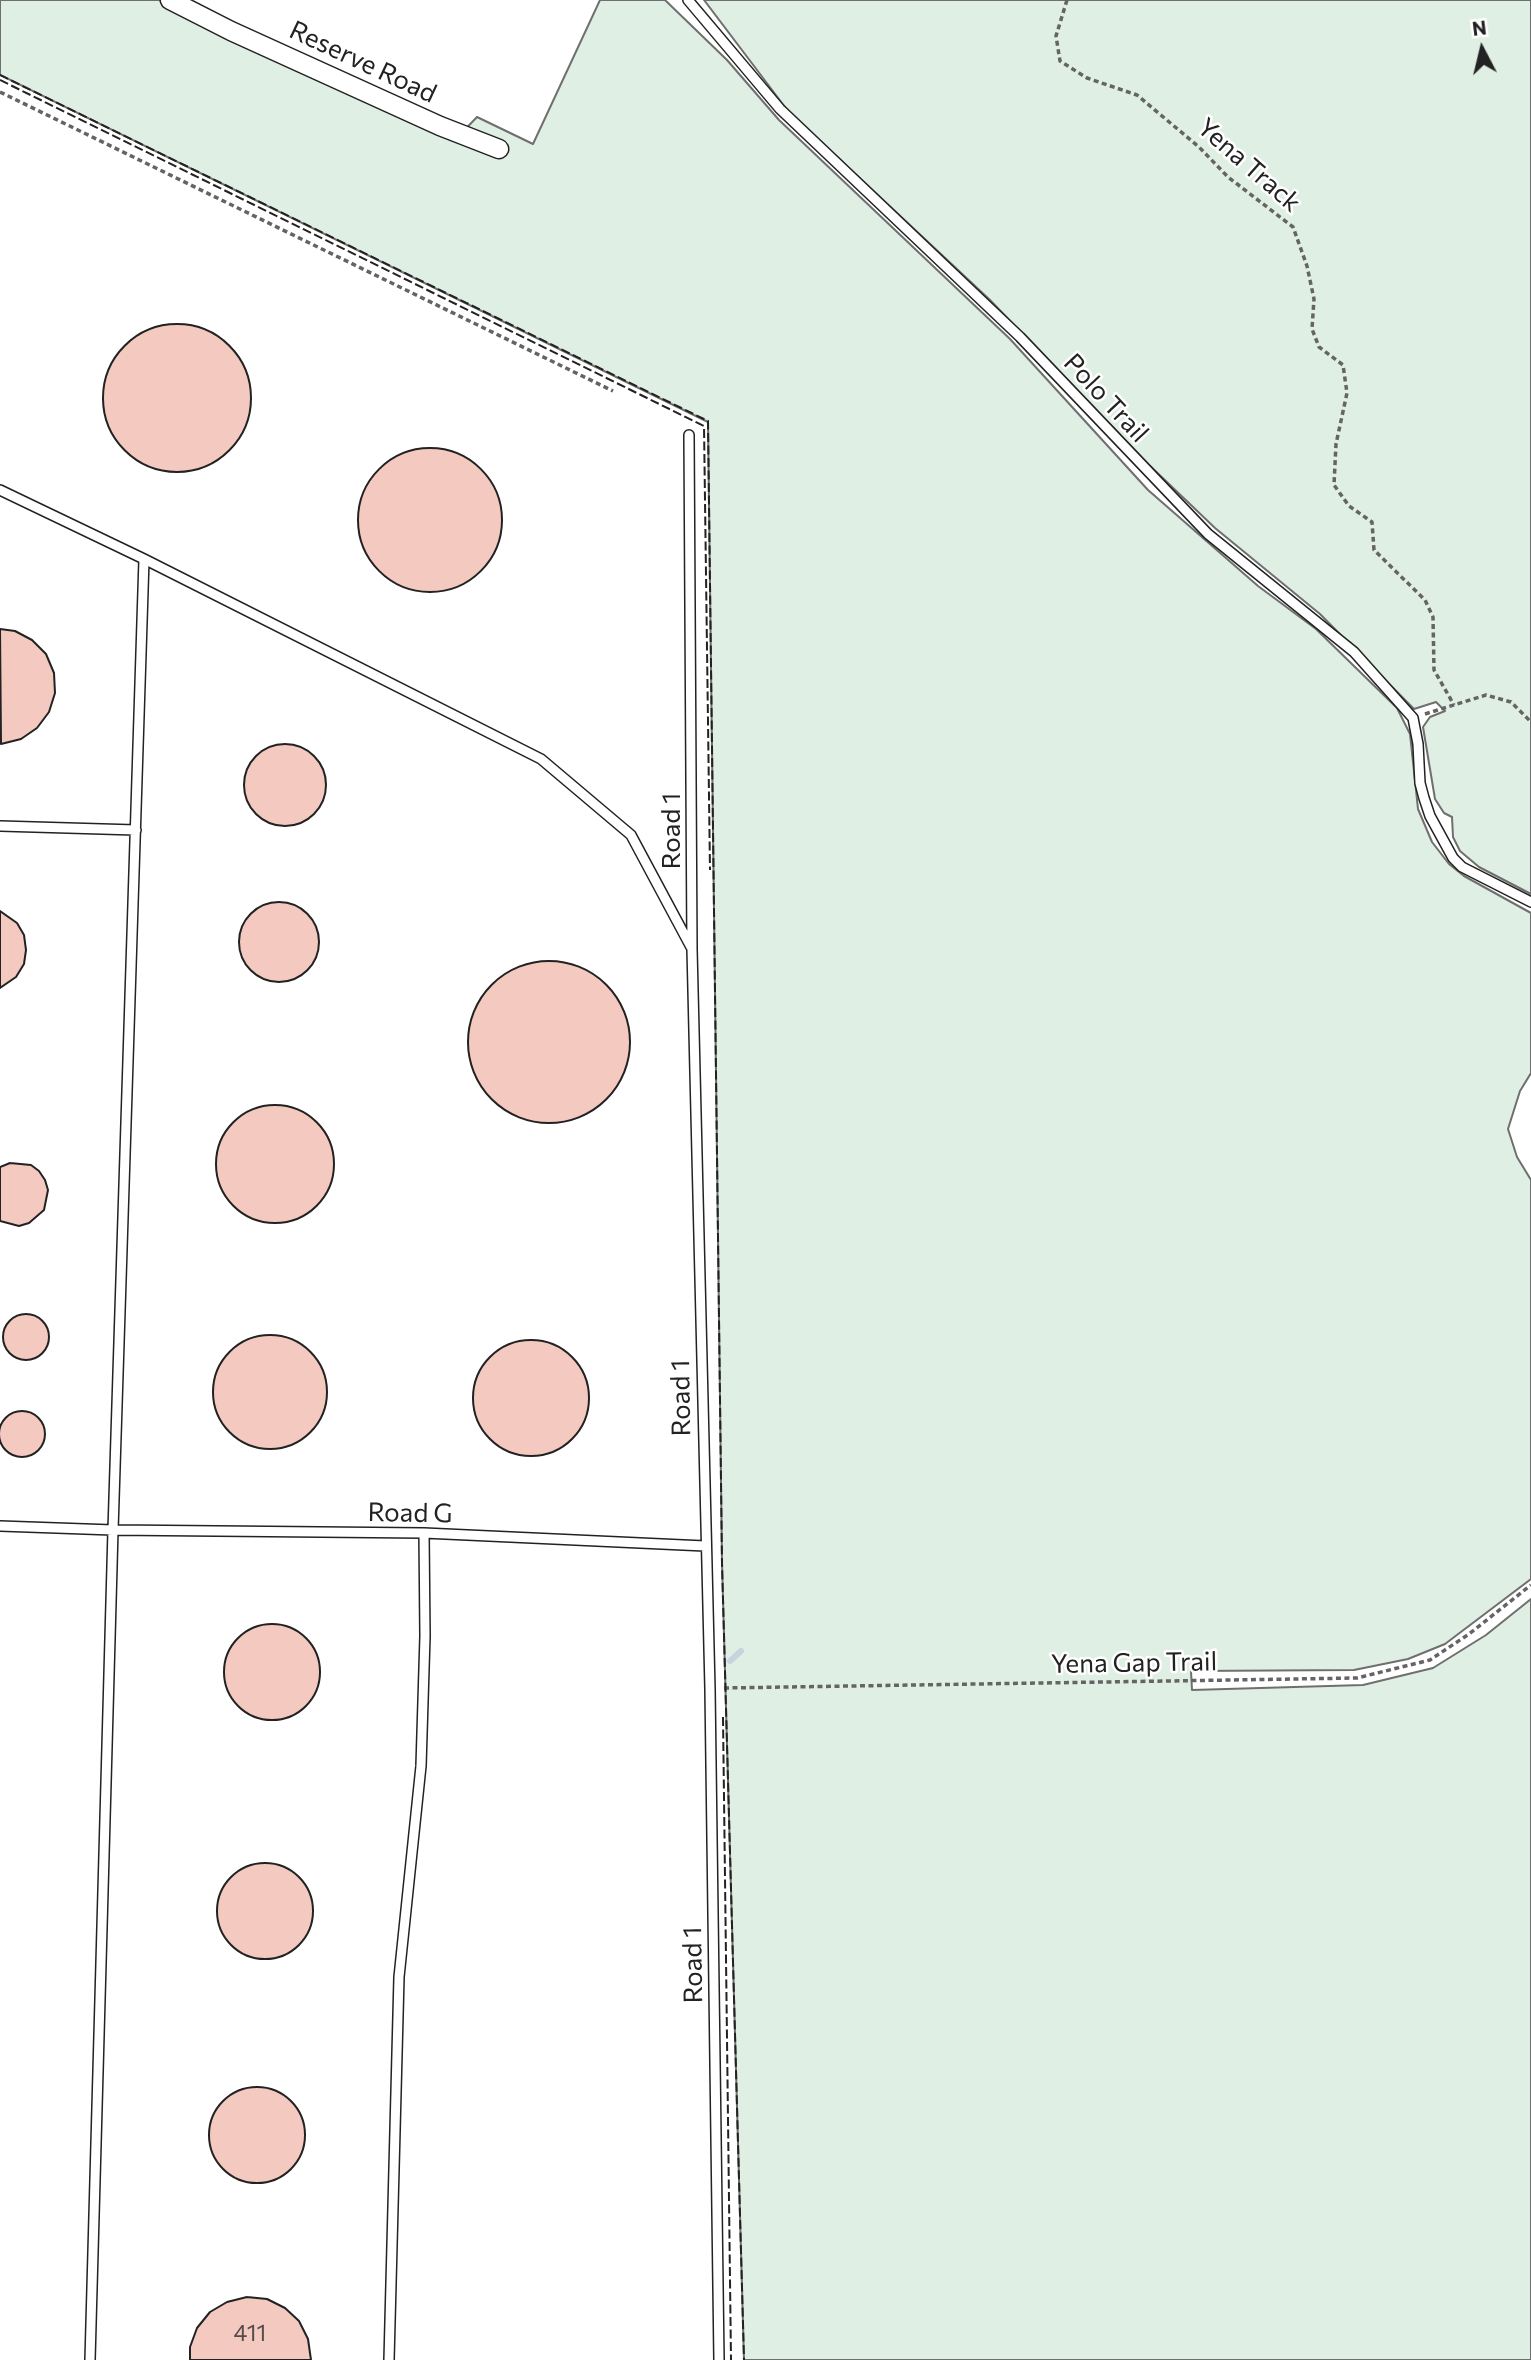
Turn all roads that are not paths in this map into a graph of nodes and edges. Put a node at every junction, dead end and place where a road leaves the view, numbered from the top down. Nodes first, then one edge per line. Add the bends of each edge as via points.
1 (170, 0) edge
2 (688, 0) edge
3 (499, 149) dead end
4 (689, 435) dead end
5 (0, 490) edge
6 (144, 559) junction
7 (0, 826) edge
8 (136, 830) junction
9 (1531, 902) edge
10 (692, 950) junction
11 (0, 1526) edge
12 (113, 1530) junction
13 (424, 1533) junction
14 (705, 1546) junction
15 (90, 2360) edge
16 (389, 2360) edge
17 (719, 2360) edge

1 - 3 street, Reserve Road
2 - 9 lane, Polo Trail via 780,108 1020,337 1208,534 1354,652 1413,718 1424,798 1454,858 1462,867
4 - 10 lane, Road 1
5 - 6 lane
6 - 8 lane
6 - 10 lane via 541,759 631,835
7 - 8 lane
8 - 12 lane
10 - 14 lane, Road 1
11 - 12 lane, Road G
12 - 13 lane, Road G
12 - 15 lane
13 - 14 lane, Road G
13 - 16 lane via 421,1766 399,1977
14 - 17 lane, Road 1

